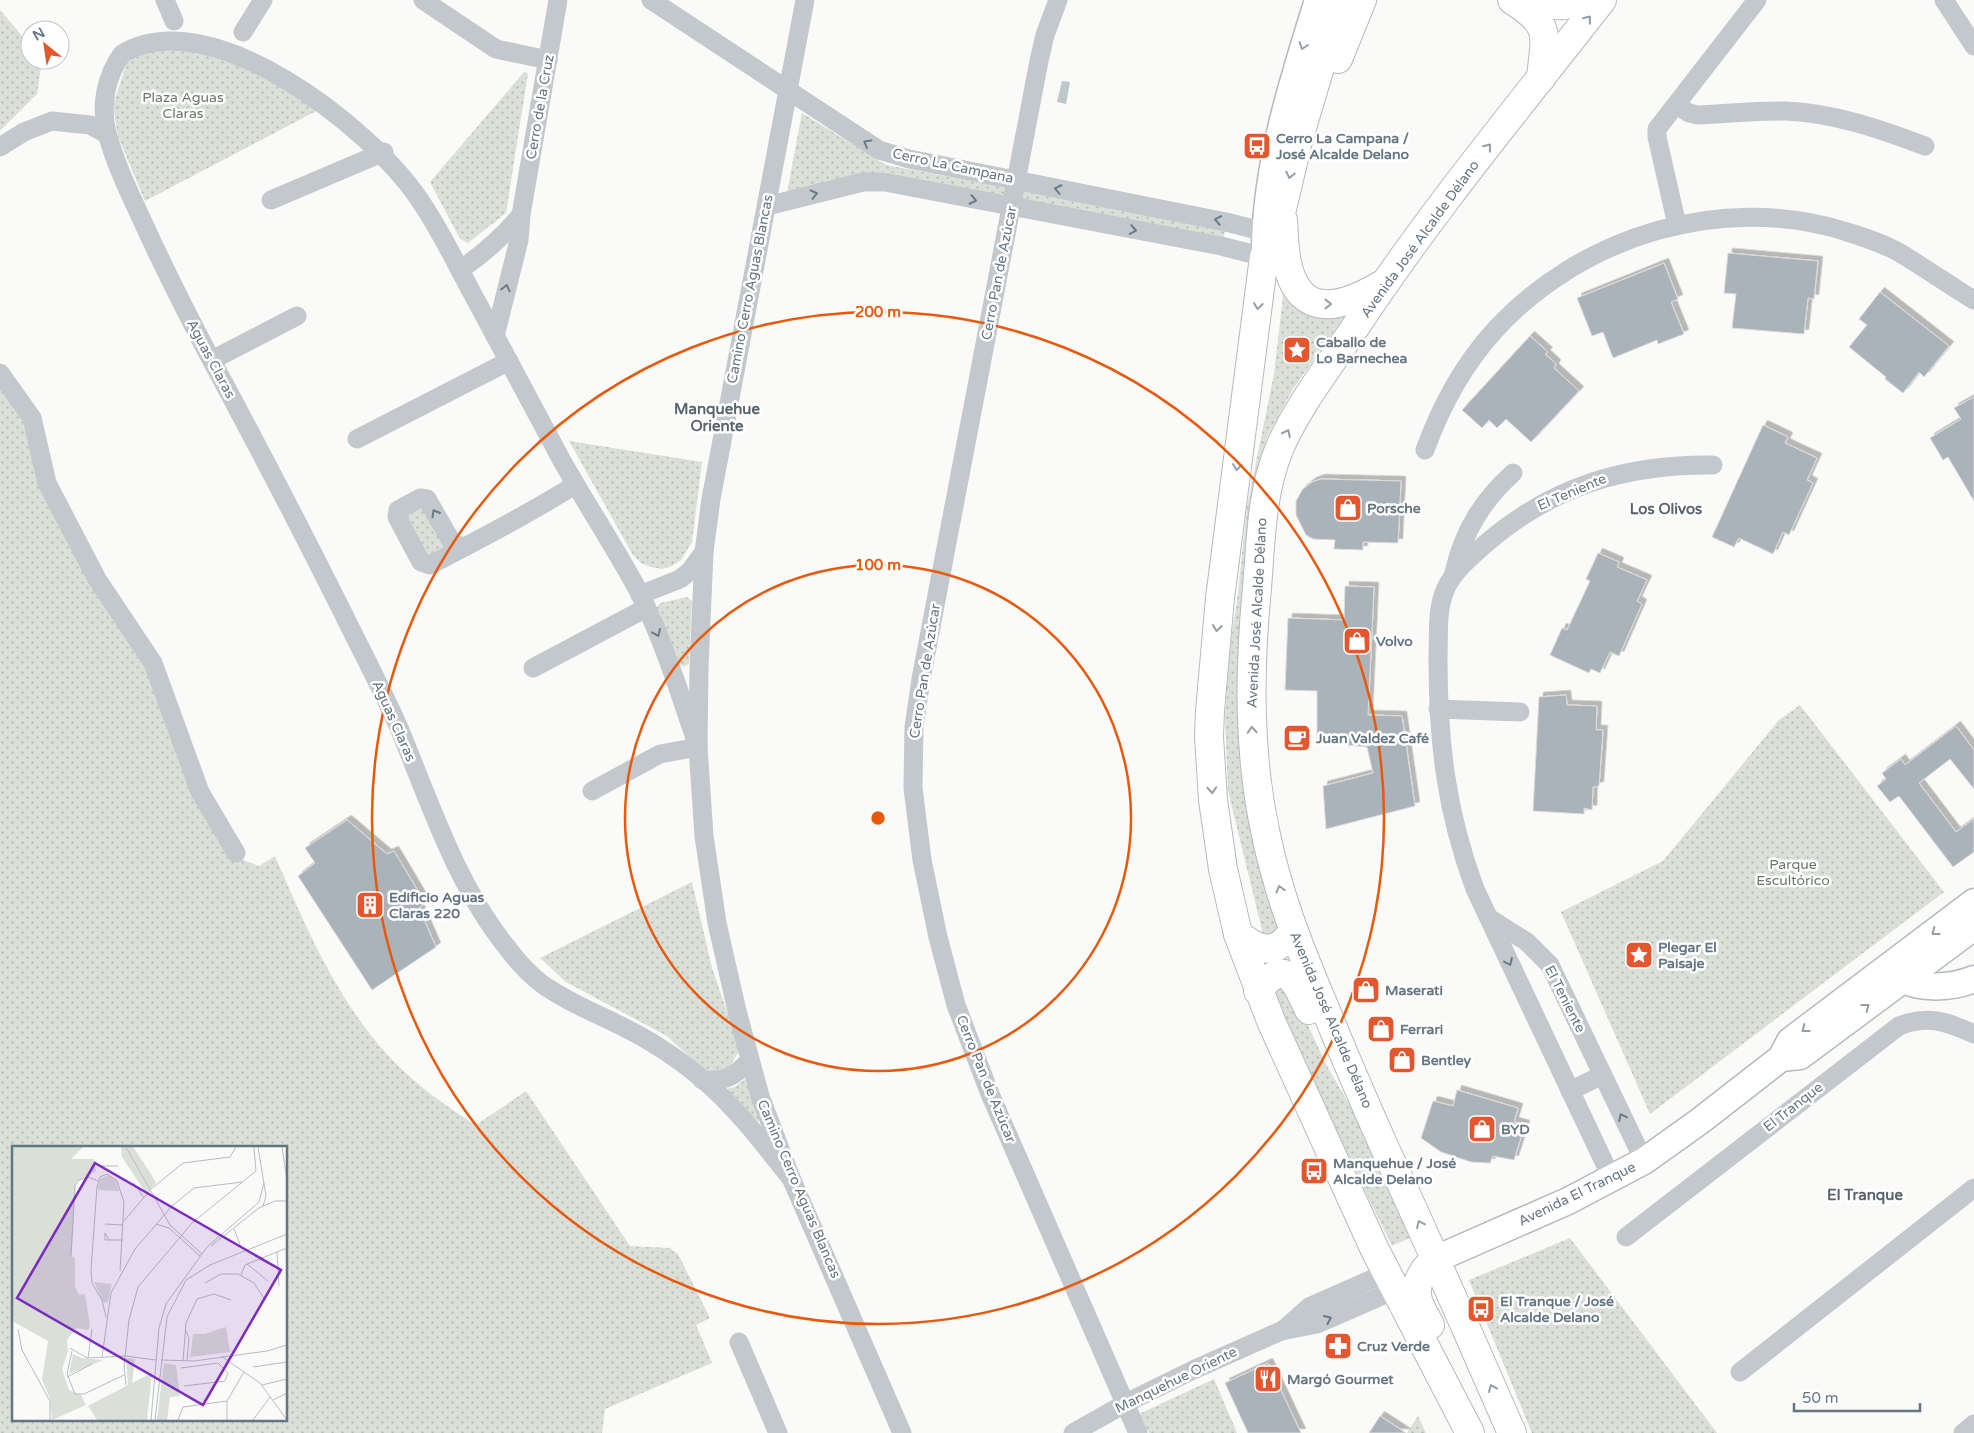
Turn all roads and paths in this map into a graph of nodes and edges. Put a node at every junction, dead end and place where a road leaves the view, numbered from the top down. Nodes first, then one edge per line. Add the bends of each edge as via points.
1 (165, 0) edge
2 (263, 0) edge
3 (423, 0) edge
4 (558, 0) edge
5 (650, 0) edge
6 (806, 0) edge
7 (1058, 0) edge
8 (1318, 0) edge
9 (1340, 0) edge
10 (1362, 0) edge
11 (1512, 0) edge
12 (1544, 0) edge
13 (1580, 0) edge
14 (1602, 0) edge
15 (1757, 0) edge
16 (1944, 0) edge
17 (195, 19) dead end
18 (174, 21) junction
19 (244, 32) dead end
20 (1974, 46) edge
21 (288, 60) dead end
22 (548, 60) junction
23 (1542, 78) junction
24 (788, 90) junction
25 (1676, 105) junction
26 (107, 134) junction
27 (1298, 140) junction
28 (1925, 146) dead end
29 (0, 147) edge
30 (384, 152) junction
31 (1017, 180) junction
32 (270, 200) dead end
33 (767, 206) junction
34 (1012, 207) junction
35 (1282, 209) junction
36 (520, 215) junction
37 (1677, 225) junction
38 (1265, 245) junction
39 (460, 270) junction
40 (1384, 283) junction
41 (1974, 300) edge
42 (297, 316) dead end
43 (495, 336) junction
44 (212, 360) junction
45 (509, 361) junction
46 (0, 373) edge
47 (357, 438) dead end
48 (1425, 450) dead end
49 (1713, 465) dead end
50 (1513, 473) dead end
51 (575, 485) junction
52 (466, 547) dead end
53 (704, 552) junction
54 (1454, 574) junction
55 (680, 579) junction
56 (702, 600) junction
57 (643, 601) junction
58 (533, 668) dead end
59 (699, 668) junction
60 (673, 672) junction
61 (1438, 709) junction
62 (1520, 712) dead end
63 (698, 747) junction
64 (592, 791) dead end
65 (236, 853) dead end
66 (1974, 902) edge
67 (1489, 918) junction
68 (1293, 930) junction
69 (1970, 930) edge
70 (1238, 934) junction
71 (1903, 967) junction
72 (1974, 970) edge
73 (1974, 978) edge
74 (1258, 991) junction
75 (1974, 1034) edge
76 (750, 1060) junction
77 (1602, 1076) junction
78 (702, 1080) junction
79 (1354, 1081) junction
80 (1570, 1091) junction
81 (1644, 1161) junction
82 (791, 1178) junction
83 (1612, 1179) junction
84 (1974, 1188) edge
85 (1626, 1237) dead end
86 (1436, 1260) junction
87 (1391, 1281) junction
88 (739, 1342) dead end
89 (1740, 1372) dead end
90 (1126, 1403) junction
91 (1974, 1424) edge
92 (778, 1433) edge
93 (902, 1433) edge
94 (1073, 1433) edge
95 (1138, 1433) edge
96 (1471, 1433) edge
97 (1512, 1433) edge
98 (1963, 1433) edge

1 - 18 street
2 - 19 street
3 - 22 street via 496,49
4 - 22 street, Cerro de la Cruz
5 - 24 street, Cerro La Campana
6 - 24 street, Camino Cerro Aguas Blancas
7 - 31 street, Cerro Pan de Azúcar via 1045,35
8 -> 38 main road via 1286,102 1274,160
9 - 27 main road
10 - 27 main road via 1333,70
11 - 23 main road via 1532,12 1545,35
12 - 13 main road via 1559,6
23 -> 14 main road, Avenida José Alcalde Délano
15 - 25 street
16 - 20 street
17 - 18 street, Aguas Claras
18 - 26 street, Aguas Claras via 143,35 122,54 105,93
21 - 30 street via 340,105
22 - 36 street, Cerro de la Cruz
40 -> 23 main road, Avenida José Alcalde Délano
31 -> 24 street, Cerro La Campana via 879,150
24 - 33 street, Camino Cerro Aguas Blancas
25 - 28 street via 1698,115 1767,111 1807,113 1862,124
25 - 37 street via 1660,123 1657,137
26 - 29 street via 90,124 52,121 24,132
26 - 44 street, Aguas Claras via 124,181 172,286
27 -> 35 main road
30 - 32 street
30 - 39 street via 423,204
31 - 34 street, Cerro Pan de Azúcar
38 -> 31 street, Cerro La Campana via 1226,222
33 -> 34 street, Cerro La Campana via 863,182 885,182
33 - 53 street, Camino Cerro Aguas Blancas via 725,418
34 -> 38 street, Cerro La Campana via 1221,246
34 - 90 street, Cerro Pan de Azúcar via 920,687 914,726 913,788 922,860 956,1005 990,1094
35 - 38 main road
35 -> 40 main road via 1286,262 1293,282 1304,297 1319,304 1333,305 1358,297
36 - 39 street, Cerro de la Cruz via 495,244
43 -> 36 street, Cerro de la Cruz via 519,240
37 - 41 street via 1707,220 1764,218 1842,230 1900,253
37 - 48 street via 1626,240 1578,263 1514,310 1494,330 1461,375
38 -> 70 main road via 1220,598 1210,711 1213,800 1223,869
39 - 43 street
68 -> 40 main road, Avenida José Alcalde Délano via 1265,832 1252,731 1250,675 1263,510 1269,478 1293,422
42 - 44 street
43 - 45 street
44 - 78 street, Aguas Claras via 392,714 461,877 496,934 512,956 544,986 652,1042
45 - 47 street
45 - 51 street
46 - 65 street via 32,418 47,483 70,528 97,579 153,663 200,792
49 - 54 street, El Teniente via 1659,466 1580,486 1529,510
50 - 54 street, El Teniente via 1489,497 1470,526
51 - 52 street
51 - 57 street
53 - 55 street
53 - 56 street, Camino Cerro Aguas Blancas
54 - 61 street, El Teniente via 1440,611
55 - 56 street
55 - 57 street
56 - 59 street, Camino Cerro Aguas Blancas
57 - 58 street
57 -> 60 street
59 - 60 street via 688,677 680,677
59 - 63 street, Camino Cerro Aguas Blancas
60 - 63 street
61 - 62 street
61 - 67 street, El Teniente via 1443,768 1455,829 1472,882
63 - 64 street via 660,754
63 - 76 street, Camino Cerro Aguas Blancas via 704,836 717,923
66 -> 71 main road, Avenida El Tranque
67 - 77 street, El Teniente via 1527,942 1550,966
67 -> 80 street, El Teniente
68 - 70 main road via 1282,943 1269,949 1256,946
68 - 79 main road, Avenida José Alcalde Délano
69 - 71 main road, Avenida El Tranque
69 - 72 main road via 1962,952
70 - 74 main road
71 - 73 main road via 1967,973
71 - 81 main road, Avenida El Tranque via 1790,1040 1781,1058
74 - 79 main road via 1275,976 1282,974 1294,979 1340,1077
74 - 87 main road via 1324,1142
75 - 85 street, El Tranque via 1932,1020 1899,1026
76 - 78 street via 730,1077
76 - 82 street, Camino Cerro Aguas Blancas
77 - 80 street
81 -> 77 street, El Teniente
78 - 82 street, Aguas Claras via 736,1112
86 -> 79 main road, Avenida José Alcalde Délano
80 - 83 street, El Teniente
81 - 83 main road, Avenida El Tranque
82 - 93 street, Camino Cerro Aguas Blancas
83 - 86 main road, Avenida El Tranque
84 - 89 street
86 - 96 main road via 1424,1270 1417,1297 1452,1374
97 -> 86 main road, Avenida José Alcalde Délano
87 - 90 street, Manquehue Oriente via 1309,1307 1281,1331
87 - 96 main road
88 - 92 street
90 - 94 street, Manquehue Oriente
90 - 95 street, Cerro Pan de Azúcar
91 - 98 street

